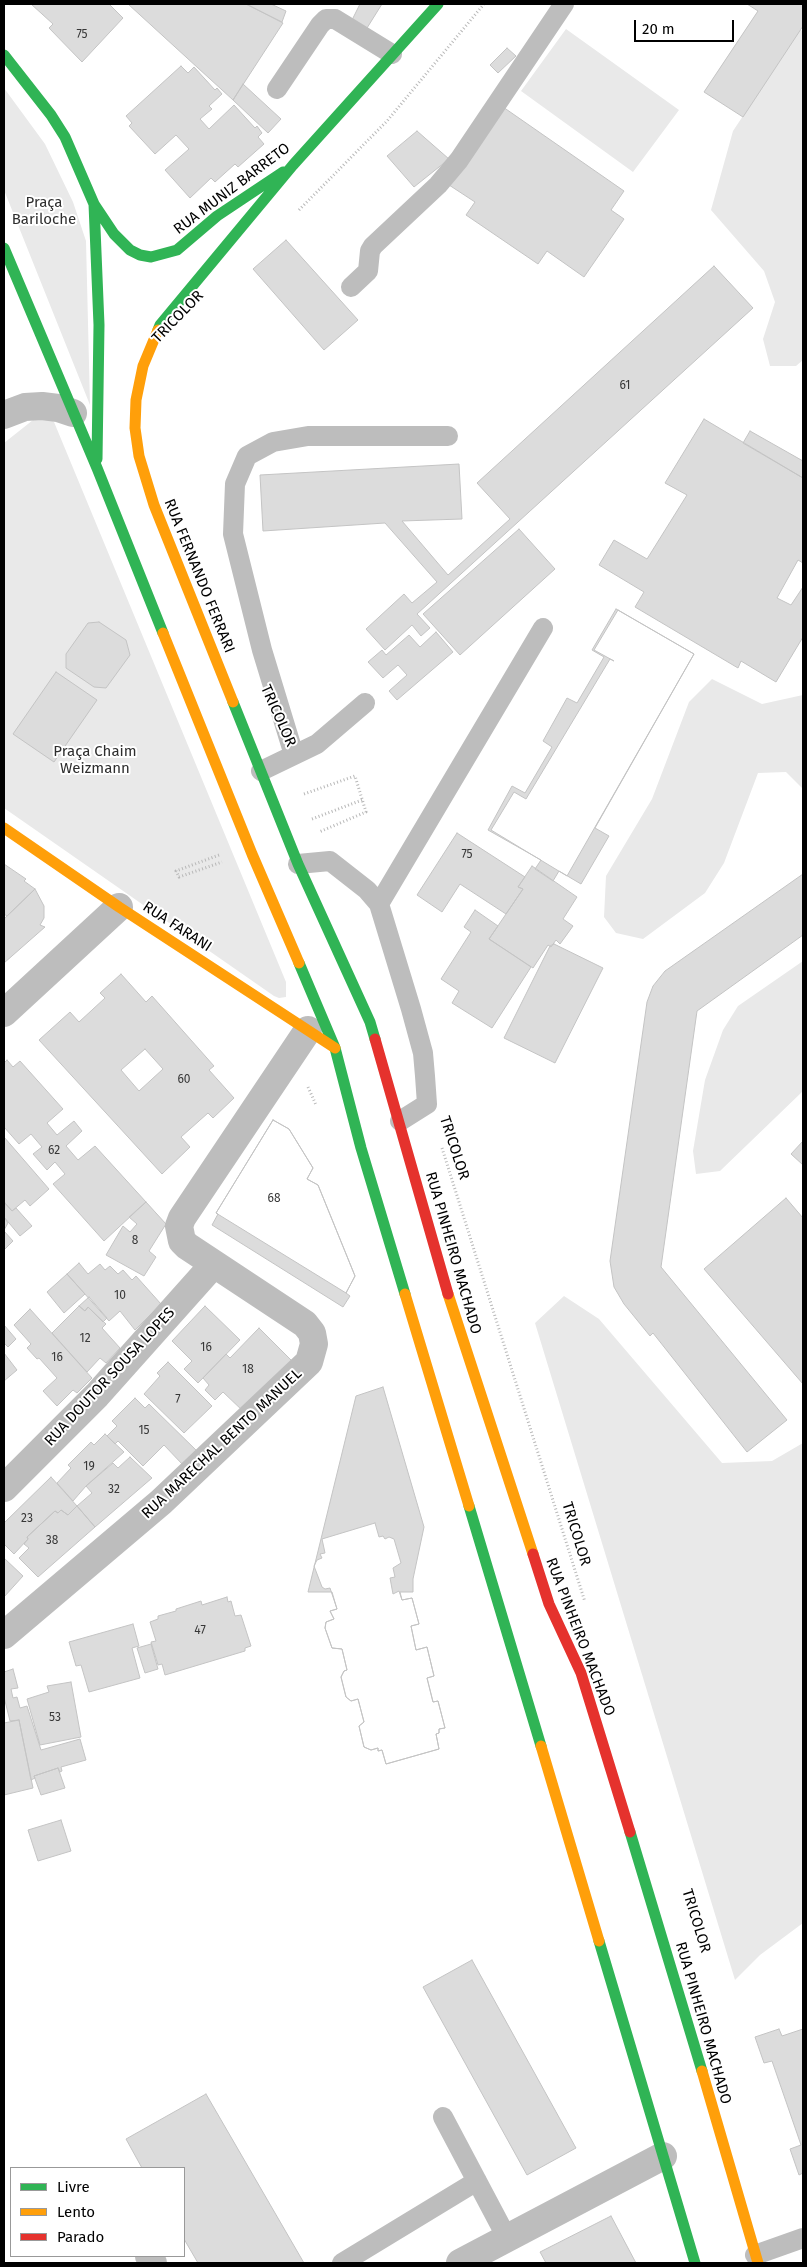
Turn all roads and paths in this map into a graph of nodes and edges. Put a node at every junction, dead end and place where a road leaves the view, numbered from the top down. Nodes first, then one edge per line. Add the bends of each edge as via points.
1 (438, 4) edge
2 (484, 4) edge
3 (564, 4) edge
4 (392, 54) junction
5 (4, 55) edge
6 (277, 89) dead end
7 (293, 165) junction
8 (94, 204) junction
9 (297, 212) dead end
10 (4, 248) edge
11 (351, 287) dead end
12 (74, 413) junction
13 (4, 415) edge
14 (448, 436) dead end
15 (97, 468) junction
16 (543, 628) dead end
17 (365, 703) dead end
18 (294, 755) junction
19 (261, 771) junction
20 (362, 800) junction
21 (304, 802) dead end
22 (325, 814) dead end
23 (311, 817) dead end
24 (330, 827) dead end
25 (4, 828) edge
26 (224, 853) dead end
27 (330, 861) junction
28 (298, 864) junction
29 (209, 866) dead end
30 (380, 904) junction
31 (119, 907) junction
32 (4, 1013) edge
33 (370, 1022) joint
34 (308, 1030) junction
35 (335, 1048) junction
36 (427, 1104) junction
37 (400, 1121) junction
38 (214, 1265) junction
39 (4, 1488) edge
40 (586, 1606) dead end
41 (4, 1635) edge
42 (443, 2116) dead end
43 (663, 2156) junction
44 (477, 2181) junction
45 (507, 2238) junction
46 (803, 2238) edge
47 (756, 2259) edge
48 (342, 2263) edge
49 (460, 2263) edge
50 (695, 2263) edge

1 - 4 main road, RUA MUNIZ BARRETO
2 - 9 path via 387,121
3 - 11 lane via 459,160 426,197 373,246 368,272
4 - 6 lane via 335,19 326,19
4 - 7 main road, RUA MUNIZ BARRETO
5 - 8 main road via 65,137
7 - 8 main road, RUA MUNIZ BARRETO via 217,216 177,250 164,255 151,257 130,250 114,234
7 - 19 main road, RUA FERNANDO FERRARI via 160,325 143,366 136,400 139,456 154,505
8 - 15 main road via 99,325
10 - 12 main road
12 - 13 street via 42,406 24,407
12 - 15 main road
14 - 18 lane via 308,436 273,442 247,456 234,484 233,534 262,650
15 - 35 main road via 252,854
16 - 30 lane
17 - 18 lane via 317,744
18 - 19 lane
19 - 28 main road, RUA FERNANDO FERRARI
20 - 21 path via 355,776 301,795
20 - 22 path
20 - 24 path via 366,812
23 - 27 path
25 - 31 main road, RUA FARANI
26 - 29 path via 176,871 179,877
27 - 28 lane
27 - 30 lane
28 - 33 main road, RUA FERNANDO FERRARI
30 - 36 lane via 423,1053
31 - 32 street
31 - 34 main road, RUA FARANI
33 - 37 main road, RUA PINHEIRO MACHADO
34 - 35 main road, RUA FARANI
34 - 38 street, RUA MARECHAL BENTO MANUEL via 182,1218 179,1226 182,1241
35 - 43 main road via 360,1148
36 - 37 lane
36 - 40 path, TRICOLOR
37 - 47 main road, RUA PINHEIRO MACHADO via 449,1297 549,1604 581,1673 676,1980
38 - 39 street, RUA DOUTOR SOUSA LOPES via 97,1395
38 - 41 street, RUA MARECHAL BENTO MANUEL via 305,1324 312,1333 314,1344 309,1362 161,1502
42 - 44 lane
43 - 45 street
43 - 50 main road
44 - 45 lane
44 - 48 lane
45 - 49 street
46 - 47 lane

